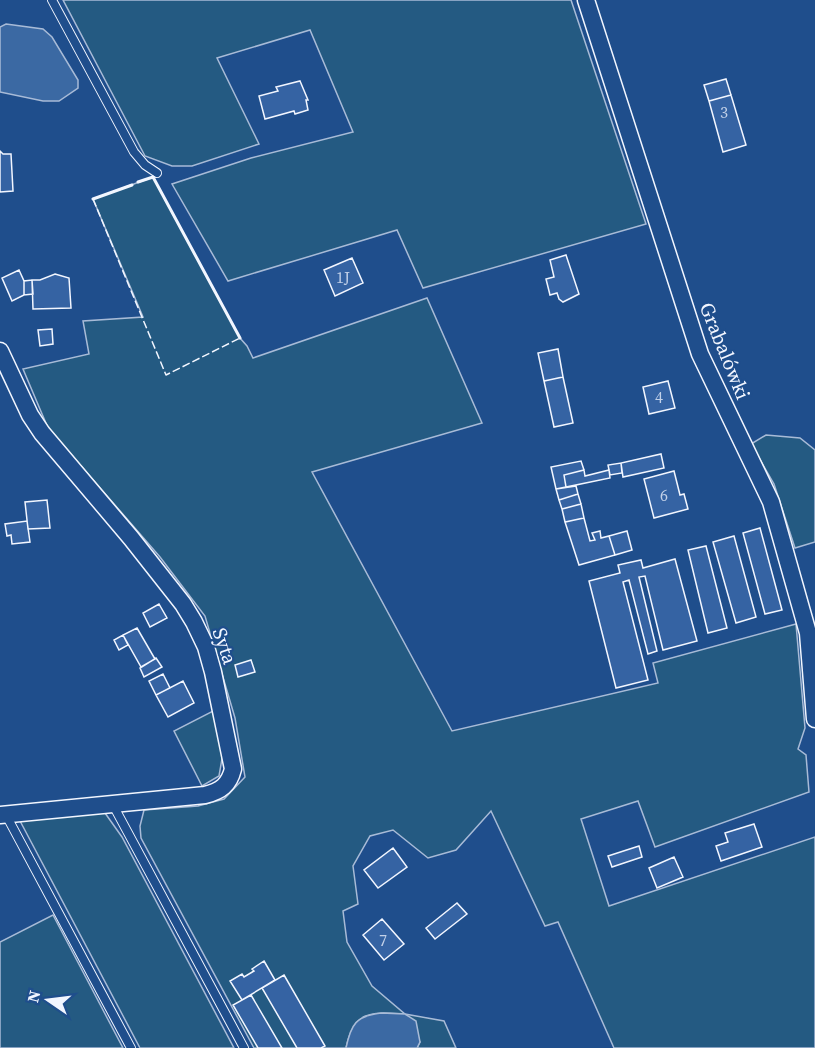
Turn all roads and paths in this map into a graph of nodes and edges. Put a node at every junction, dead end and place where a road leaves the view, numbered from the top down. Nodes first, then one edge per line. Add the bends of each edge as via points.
1 (52, 0) edge
2 (586, 0) edge
3 (157, 173) dead end
4 (0, 351) edge
5 (815, 718) edge
6 (113, 805) junction
7 (3, 814) edge
8 (131, 1048) edge
9 (244, 1048) edge

1 - 3 lane via 134,152
2 - 5 street, Grabalówki via 700,354 771,502 808,633
4 - 6 street, Syta via 42,433 183,604 206,647 213,672 232,759 230,780 217,792 205,795
6 - 7 street, Syta
6 - 9 lane
7 - 8 lane

